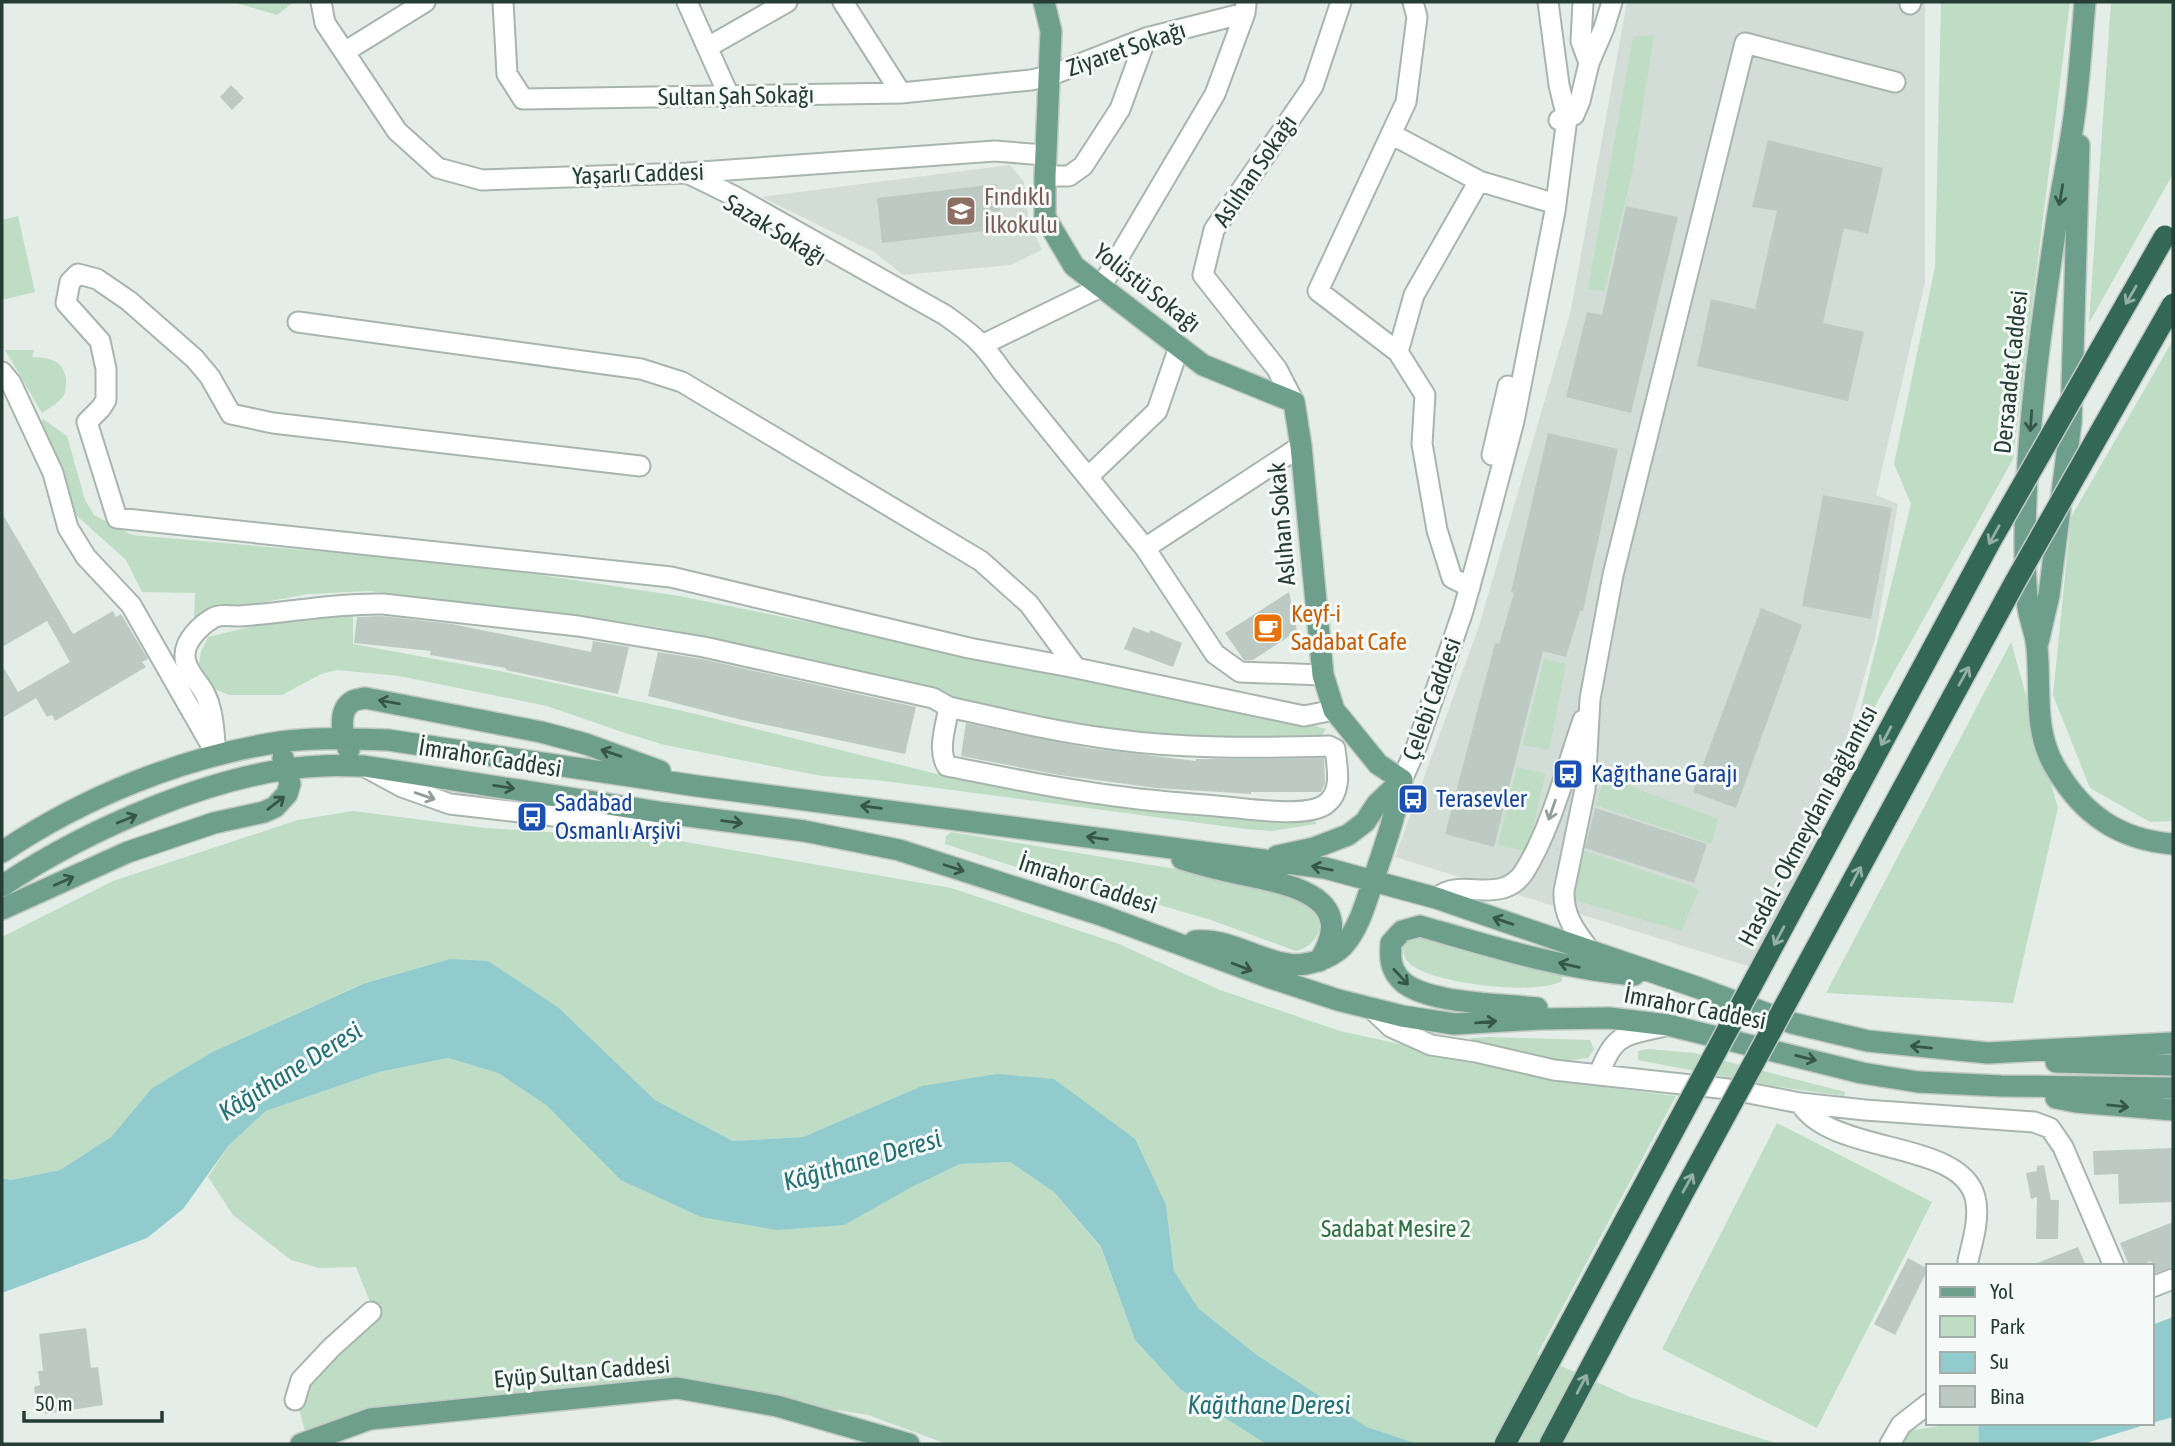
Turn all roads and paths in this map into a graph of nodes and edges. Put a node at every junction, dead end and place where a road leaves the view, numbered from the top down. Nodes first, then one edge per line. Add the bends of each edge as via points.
1 (321, 2) edge
2 (425, 2) edge
3 (503, 2) edge
4 (687, 2) edge
5 (787, 2) edge
6 (843, 2) edge
7 (1044, 2) edge
8 (1341, 2) edge
9 (1413, 2) edge
10 (1537, 2) edge
11 (1548, 2) edge
12 (1583, 2) edge
13 (1612, 2) edge
14 (2085, 2) edge
15 (1245, 8) edge
16 (1146, 38) junction
17 (708, 47) junction
18 (346, 51) junction
19 (1588, 63) junction
20 (1049, 76) junction
21 (1895, 82) dead end
22 (901, 93) junction
23 (729, 96) junction
24 (2076, 104) junction
25 (1561, 119) junction
26 (1391, 134) junction
27 (1045, 165) junction
28 (687, 173) junction
29 (1479, 181) junction
30 (1550, 204) junction
31 (2165, 236) dead end
32 (1101, 287) junction
33 (2173, 304) edge
34 (298, 322) dead end
35 (984, 344) junction
36 (1179, 346) junction
37 (1398, 352) junction
38 (2, 372) edge
39 (1294, 402) junction
40 (1301, 446) junction
41 (640, 466) dead end
42 (1088, 477) junction
43 (1145, 548) junction
44 (1466, 586) junction
45 (2037, 648) junction
46 (1076, 668) junction
47 (1323, 675) junction
48 (1590, 699) junction
49 (949, 707) junction
50 (1334, 710) junction
51 (344, 739) junction
52 (272, 744) junction
53 (216, 755) junction
54 (364, 766) junction
55 (286, 770) junction
56 (1402, 779) junction
57 (697, 786) junction
58 (1140, 844) junction
59 (2173, 844) edge
60 (2, 852) edge
61 (1265, 859) junction
62 (1373, 880) junction
63 (2, 886) edge
64 (1436, 898) junction
65 (2, 909) edge
66 (1179, 943) junction
67 (1591, 952) junction
68 (1319, 961) junction
69 (1661, 977) junction
70 (1372, 1009) junction
71 (1609, 1017) junction
72 (1668, 1025) junction
73 (2173, 1043) edge
74 (1989, 1053) junction
75 (2173, 1065) edge
76 (1599, 1075) junction
77 (2003, 1086) junction
78 (2173, 1088) edge
79 (1800, 1103) junction
80 (2173, 1111) edge
81 (1968, 1261) dead end
82 (2113, 1264) edge
83 (2173, 1279) edge
84 (2154, 1286) edge
85 (371, 1312) dead end
86 (295, 1400) dead end
87 (1926, 1406) edge
88 (301, 1444) edge
89 (909, 1444) edge
90 (1505, 1444) edge
91 (1550, 1444) edge
92 (1890, 1444) edge

1 - 18 street, Yaşarlı Caddesi via 325,23
2 - 18 street
3 - 23 street, Sultan Şah Sokağı via 506,74 523,99
4 - 17 street
5 - 17 street
6 - 22 street
7 - 20 main road, Yolüstü Sokağı via 1051,31
8 - 39 street, Aslıhan Sokağı via 1312,86 1214,230 1203,275 1277,369
9 - 26 street via 1417,17 1406,102
10 - 25 street, Çelebi Caddesi
11 - 25 street, Çelebi Caddesi
12 - 19 street via 1581,41
13 - 19 street
14 - 24 main road, Dersaadet Caddesi
15 - 16 street, Ziyaret Sokağı
15 - 32 street via 1215,94
16 - 20 street, Ziyaret Sokağı
16 - 27 street, Yaşarlı Caddesi via 1120,109 1083,166 1069,176
17 - 23 street
18 - 28 street, Yaşarlı Caddesi via 397,131 438,168 482,180
19 - 25 street via 1574,115
20 - 22 street, Sultan Şah Sokağı
20 - 27 main road, Yolüstü Sokağı
21 - 48 street via 1745,43 1612,575
22 - 23 street, Sultan Şah Sokağı
24 - 45 main road, Dersaadet Caddesi via 2079,173 2071,422 2049,595
24 -> 45 main road, Dersaadet Caddesi via 2032,408 2025,539 2028,606
25 - 30 street, Çelebi Caddesi via 1553,148
26 - 29 street
26 - 37 street via 1318,290
27 - 28 street, Yaşarlı Caddesi via 995,151
27 - 32 main road, Yolüstü Sokağı via 1045,217 1074,266
28 - 35 street, Sazak Sokağı via 945,315
29 - 30 street
29 - 37 street via 1413,295
30 - 44 street, Çelebi Caddesi
31 -> 90 highway, Hasdal - Okmeydanı Bağlantısı, bridge via 1990,542
32 - 35 street
32 - 36 main road, Yolüstü Sokağı
91 -> 33 highway, bridge via 2015,582
34 - 46 street via 641,369 682,382 981,561 1029,604
35 - 42 street, Sazak Sokağı
36 - 39 main road, Yolüstü Sokağı via 1203,365
36 - 42 street via 1157,411
37 - 44 street via 1425,396 1422,444 1437,530 1452,578
38 - 53 street via 53,473 68,528 86,558 131,605
39 - 40 main road, Aslıhan Sokak
40 - 43 street
40 - 47 main road, Aslıhan Sokak
41 - 46 street via 273,423 231,414 195,359 129,301 97,279 78,274 70,282 66,303 100,341 106,369 106,400 87,422 117,518 671,577 969,648
42 - 43 street, Sazak Sokağı
43 - 47 street, Sazak Sokağı via 1214,654 1240,672
44 - 56 street, Çelebi Caddesi via 1420,739
45 - 59 main road, Dersaadet Caddesi via 2039,713 2054,766 2094,816 2116,831
46 - 50 street via 1304,716
47 - 50 main road, Aslıhan Sokak
48 -> 64 street via 1546,825 1524,873 1504,888 1447,890
48 - 67 street via 1585,789 1563,905 1569,922
49 - 49 street via 1111,739 1185,746 1329,746 1335,749 1337,789 1324,806 1269,810 1130,798 947,766 943,739
49 - 53 street via 933,698 704,647 566,625 352,603 215,616 199,629 184,656 211,712
50 - 56 main road, Aslıhan Sokak via 1378,764
51 - 52 main road, İmrahor Caddesi
51 - 54 main road
51 - 57 main road, İmrahor Caddesi via 388,740
57 -> 51 main road via 586,744 382,700 365,698 346,708
52 - 53 main road, İmrahor Caddesi
52 - 55 main road
53 - 60 main road, İmrahor Caddesi via 116,790 57,818
54 - 55 main road, İmrahor Caddesi
54 -> 66 main road, İmrahor Caddesi via 804,831 899,850
63 -> 55 main road, İmrahor Caddesi via 114,824 225,784
65 -> 55 main road via 128,852 275,807 290,784
56 - 61 main road via 1348,835
56 - 62 main road
58 -> 57 main road, İmrahor Caddesi
58 - 61 main road, İmrahor Caddesi
58 - 68 main road via 1204,866 1282,883 1318,898 1333,927
62 -> 61 main road, İmrahor Caddesi
62 - 64 main road, İmrahor Caddesi
62 - 68 main road via 1366,905 1343,946
67 -> 64 main road, İmrahor Caddesi
66 - 68 main road via 1202,940 1224,944 1287,964
66 -> 70 main road, İmrahor Caddesi
67 - 69 main road, İmrahor Caddesi
69 -> 71 main road via 1605,973 1420,926 1402,930 1391,943 1390,962 1401,981 1414,989 1475,1004
74 -> 69 main road, İmrahor Caddesi via 1868,1041 1792,1023
70 -> 71 main road, İmrahor Caddesi via 1454,1024
70 - 76 street via 1391,1027 1431,1045
71 - 72 main road, İmrahor Caddesi
72 - 76 street via 1621,1037 1608,1051
72 -> 77 main road, İmrahor Caddesi via 1861,1073 1918,1082
73 - 74 main road, İmrahor Caddesi
74 - 75 main road via 2066,1062
76 - 79 street via 1728,1089
77 - 78 main road, İmrahor Caddesi
77 -> 80 main road via 2076,1102
79 - 81 street via 1815,1122 1829,1129 1948,1166 1969,1184 1976,1213
79 - 82 street via 2034,1122 2050,1128 2063,1147
83 - 84 street
85 - 86 street via 301,1380
87 - 92 street via 1901,1425
88 - 89 main road, Eyüp Sultan Caddesi via 370,1419 677,1388 778,1406

